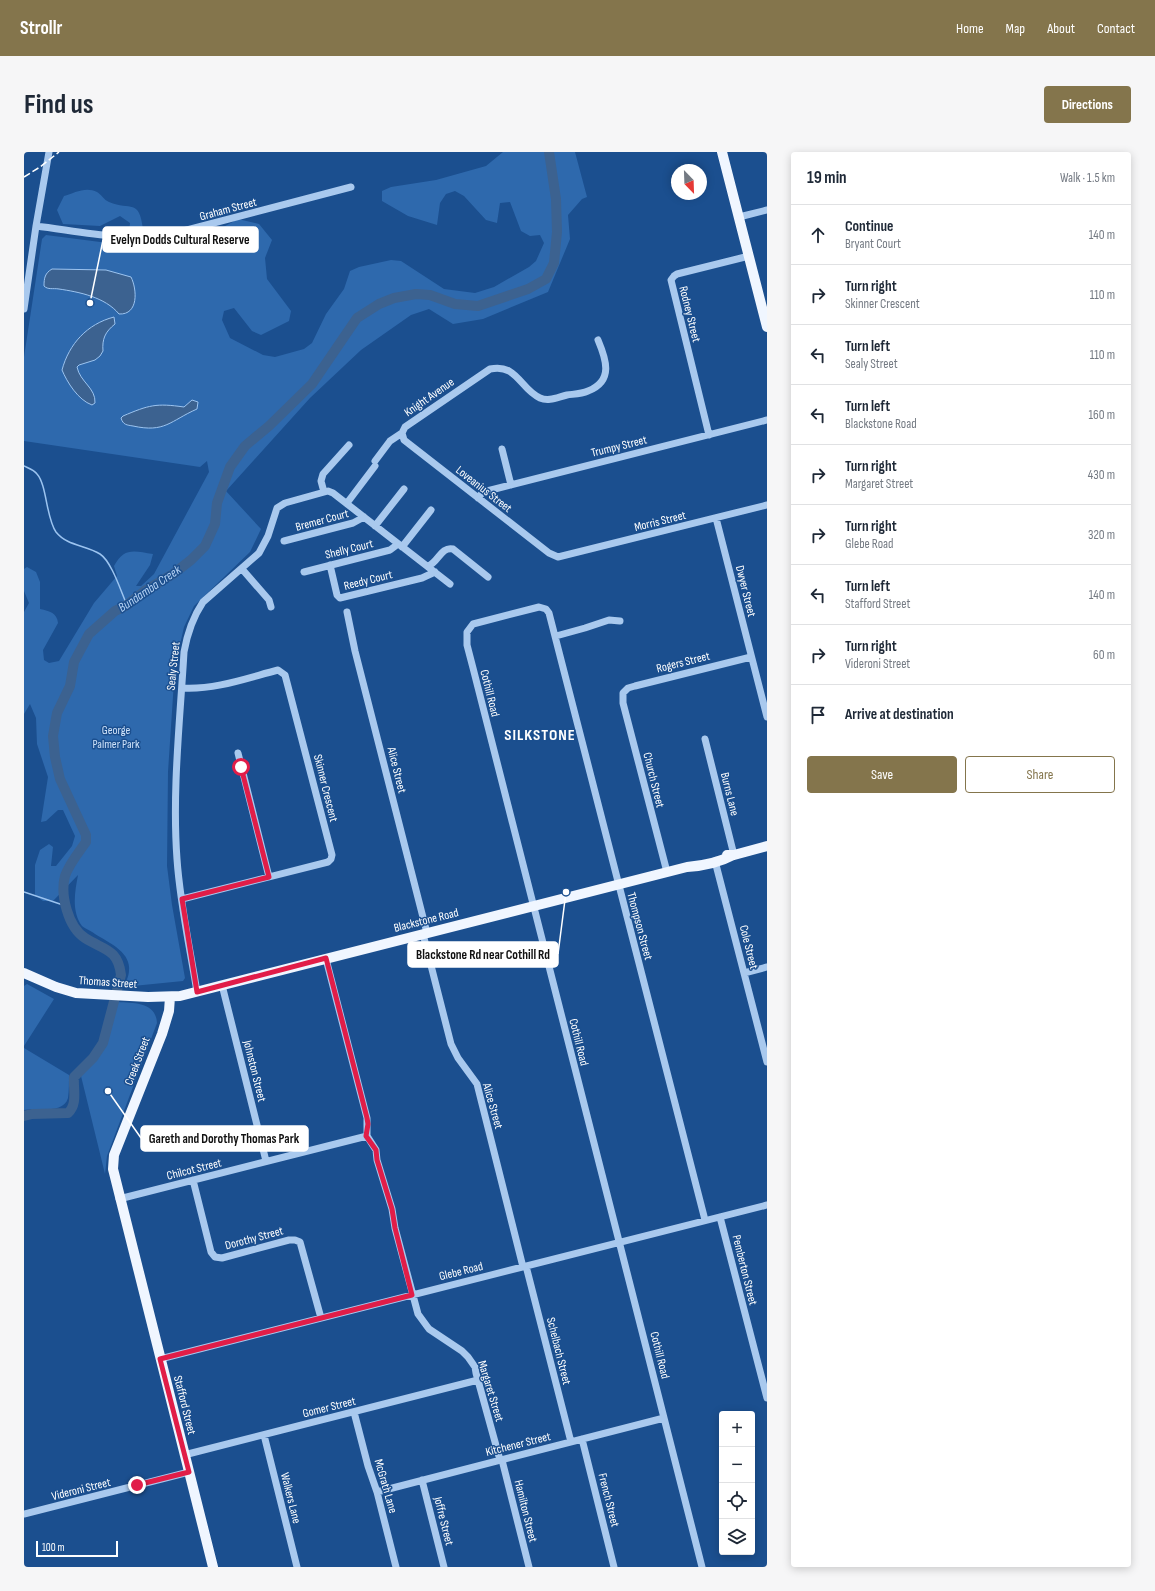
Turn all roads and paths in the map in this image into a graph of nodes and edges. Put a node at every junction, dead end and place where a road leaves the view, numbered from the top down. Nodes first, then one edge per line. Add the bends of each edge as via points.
1 (49, 152) edge
2 (722, 152) edge
3 (351, 187) dead end
4 (767, 210) edge
5 (739, 217) junction
6 (36, 226) junction
7 (749, 256) junction
8 (24, 310) edge
9 (767, 326) edge
10 (598, 340) dead end
11 (767, 420) edge
12 (402, 433) junction
13 (709, 435) junction
14 (349, 445) dead end
15 (502, 449) dead end
16 (511, 485) junction
17 (404, 490) dead end
18 (324, 492) junction
19 (478, 498) junction
20 (347, 504) junction
21 (767, 505) edge
22 (432, 510) dead end
23 (364, 517) junction
24 (716, 518) junction
25 (375, 526) junction
26 (284, 541) dead end
27 (400, 545) junction
28 (558, 557) joint
29 (330, 565) junction
30 (428, 566) junction
31 (242, 569) junction
32 (304, 572) dead end
33 (435, 572) junction
34 (488, 577) dead end
35 (450, 584) dead end
36 (271, 607) dead end
37 (347, 612) dead end
38 (620, 620) dead end
39 (556, 636) junction
40 (751, 656) junction
41 (182, 688) junction
42 (623, 693) joint
43 (767, 717) edge
44 (705, 739) dead end
45 (238, 753) dead end
46 (767, 846) edge
47 (734, 855) junction
48 (715, 861) junction
49 (687, 867) junction
50 (667, 872) junction
51 (269, 877) junction
52 (618, 884) junction
53 (182, 899) junction
54 (533, 906) junction
55 (425, 934) junction
56 (326, 958) junction
57 (767, 967) edge
58 (24, 973) edge
59 (744, 973) junction
60 (222, 985) junction
61 (197, 992) junction
62 (170, 997) junction
63 (767, 1062) edge
64 (366, 1136) junction
65 (114, 1155) joint
66 (266, 1161) junction
67 (193, 1180) junction
68 (119, 1199) junction
69 (767, 1205) edge
70 (720, 1216) junction
71 (705, 1220) junction
72 (619, 1242) junction
73 (524, 1266) junction
74 (412, 1295) junction
75 (320, 1318) junction
76 (160, 1359) junction
77 (478, 1380) junction
78 (767, 1398) edge
79 (354, 1412) junction
80 (664, 1418) junction
81 (264, 1435) junction
82 (582, 1439) junction
83 (571, 1442) junction
84 (184, 1455) junction
85 (501, 1460) junction
86 (189, 1472) junction
87 (422, 1480) junction
88 (377, 1492) junction
89 (24, 1514) edge
90 (213, 1567) edge
91 (297, 1567) edge
92 (396, 1567) edge
93 (444, 1567) edge
94 (529, 1567) edge
95 (614, 1567) edge
96 (702, 1567) edge

1 - 6 street
2 - 5 main road
3 - 6 street, Graham Street via 159,237 129,237
4 - 5 street
5 - 7 main road
6 - 8 street
7 - 9 main road
7 - 13 street, Rodney Street via 677,274 671,280
10 - 12 street, Knight Avenue via 606,371 600,383 587,391 550,400 543,399 533,394 507,370 496,368 483,373 405,427
11 - 13 street, Trumpy Street
12 - 19 street, Loveanius Street via 404,440
12 - 20 street, Knight Avenue via 390,441
13 - 16 street, Trumpy Street
14 - 18 street via 323,474 321,481
15 - 16 street
16 - 19 street, Trumpy Street via 483,492
17 - 25 street
18 - 20 street via 333,493
18 - 31 street, Sealy Street via 285,503 277,508 259,554
19 - 28 street, Loveanius Street via 549,553
20 - 23 street
21 - 24 street, Morris Street
22 - 27 street
23 - 25 street
23 - 26 street, Bremer Court via 353,523
24 - 28 street, Morris Street
24 - 40 street, Dwyer Street
25 - 27 street
27 - 29 street, Shelly Court via 390,550
27 - 30 street
29 - 32 street, Shelly Court
29 - 33 street, Reedy Court via 337,595 340,598 422,578
30 - 33 street
30 - 34 street via 449,548
31 - 36 street
31 - 41 street, Sealy Street via 197,610 185,643
33 - 35 street
37 - 55 street, Alice Street
38 - 39 street via 609,620
39 - 52 street, Thompson Street
39 - 54 street, Cothill Road via 549,612 543,608 473,624 467,632 473,668
40 - 42 street, Rogers Street via 628,688
40 - 43 street, Dwyer Street
41 - 51 street, Skinner Crescent via 213,687 278,670 285,675 332,855 328,862
41 - 53 street, Sealy Street via 175,793 177,860
42 - 50 street, Church Street via 623,703
44 - 47 street, Burns Lane
45 - 51 street
46 - 47 main road, Blackstone Road
47 - 48 main road, Blackstone Road
47 - 49 main road, Blackstone Road via 693,863
48 - 49 main road, Blackstone Road
48 - 59 street, Cole Street
49 - 50 main road, Blackstone Road
50 - 52 main road, Blackstone Road
51 - 53 street, Skinner Crescent
52 - 54 main road, Blackstone Road
52 - 71 street, Thompson Street
53 - 61 street, Sealy Street
54 - 55 main road, Blackstone Road
54 - 72 street, Cothill Road
55 - 56 main road, Blackstone Road
55 - 73 street, Alice Street via 451,1044 477,1084
56 - 60 main road, Blackstone Road
56 - 64 street via 367,1118
57 - 59 street
58 - 62 main road, Thomas Street via 76,994
59 - 63 street, Cole Street
60 - 61 main road, Blackstone Road
60 - 66 street, Johnston Street
61 - 62 main road, Blackstone Road
62 - 65 main road, Creek Street via 169,1012 162,1034
64 - 66 street, Chilcot Street
64 - 74 street, Margaret Street via 376,1150
65 - 68 main road, Stafford Street via 113,1172
66 - 67 street, Chilcot Street
67 - 68 street, Chilcot Street
67 - 75 street, Dorothy Street via 211,1252 215,1257 222,1258 289,1240 300,1242
68 - 76 main road, Stafford Street
69 - 70 street, Glebe Road
70 - 71 street, Glebe Road
70 - 78 street, Pemberton Street
71 - 72 street, Glebe Road
72 - 73 street, Glebe Road
72 - 80 street, Cothill Road
73 - 74 street, Glebe Road
73 - 83 street, Schelbach Street
74 - 75 street, Glebe Road
74 - 77 street, Margaret Street via 423,1322 468,1357 475,1367
75 - 76 street, Glebe Road
76 - 84 main road, Stafford Street
77 - 79 street, Gomer Street
77 - 85 street, Margaret Street
79 - 81 street, Gomer Street
79 - 88 street, McGrath Lane
80 - 82 street, Kitchener Street
80 - 96 street, Cothill Road
81 - 84 street, Gomer Street
81 - 91 street, Walkers Lane
82 - 83 street, Kitchener Street
82 - 95 street, French Street
83 - 85 street, Kitchener Street
84 - 86 main road, Stafford Street
85 - 87 street, Kitchener Street
85 - 94 street, Hamilton Street
86 - 89 street, Videroni Street
86 - 90 main road, Stafford Street
87 - 88 street, Kitchener Street
87 - 93 street, Joffre Street
88 - 92 street, McGrath Lane

